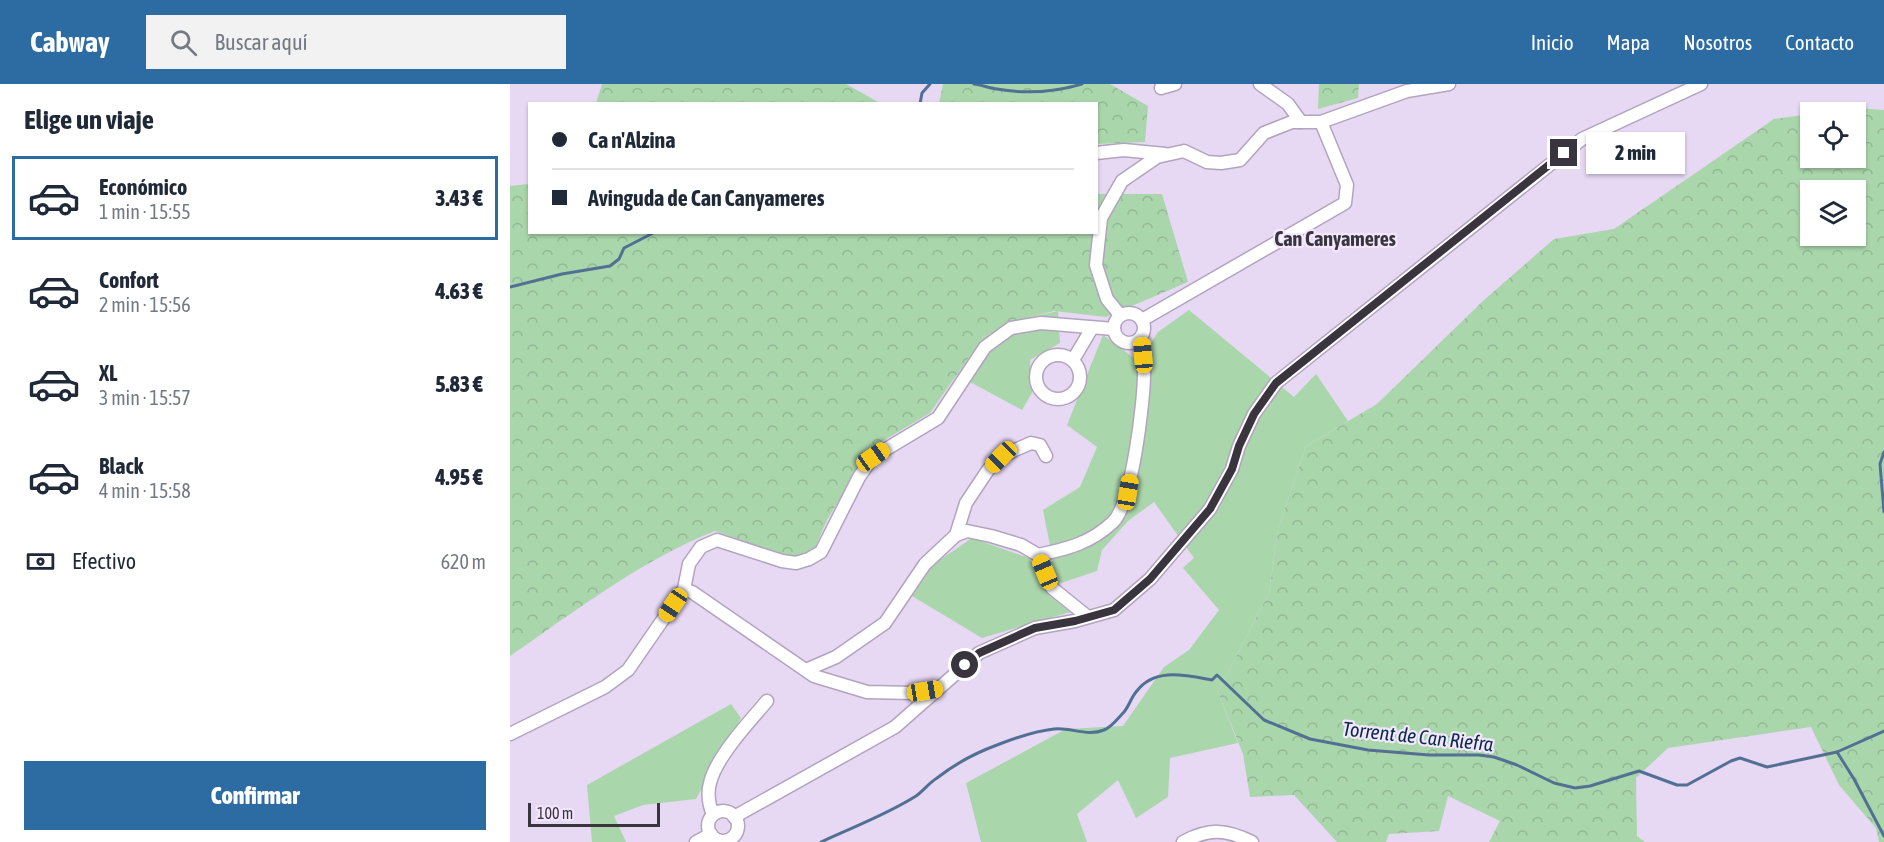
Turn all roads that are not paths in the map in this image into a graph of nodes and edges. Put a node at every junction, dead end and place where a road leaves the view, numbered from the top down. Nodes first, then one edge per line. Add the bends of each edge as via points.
1 (1175, 84) edge
2 (1260, 84) edge
3 (1449, 84) edge
4 (1683, 84) edge
5 (1701, 84) edge
6 (1161, 88) dead end
7 (1674, 95) junction
8 (1301, 122) junction
9 (1321, 122) junction
10 (1098, 153) edge
11 (1169, 154) junction
12 (1120, 315) junction
13 (1142, 321) junction
14 (1092, 328) junction
15 (1114, 329) junction
16 (1141, 337) junction
17 (1073, 360) dead end
18 (1046, 456) dead end
19 (956, 535) junction
20 (1038, 555) junction
21 (684, 589) junction
22 (1088, 617) junction
23 (806, 670) junction
24 (937, 689) junction
25 (767, 701) dead end
26 (510, 734) edge
27 (713, 815) junction
28 (734, 817) junction
29 (711, 834) junction
30 (733, 841) edge
31 (696, 842) edge
32 (1183, 842) edge
33 (1252, 842) edge

1 - 6 street
2 - 8 street via 1288,104
3 - 9 street via 1407,92
4 - 7 street
5 - 7 street
7 - 22 street via 1582,140 1276,383 1254,414 1232,469 1210,509 1150,579 1114,610
8 - 9 street
8 - 11 street via 1264,133 1240,160 1207,162 1184,151
9 - 13 street via 1347,185 1345,203
10 - 11 street via 1124,150
11 - 12 street via 1157,157 1122,181 1101,218 1096,265 1107,299
12 - 13 street via 1135,314
12 - 15 street
13 - 16 street
14 - 15 street
14 - 17 street
14 - 21 street via 1041,323 1011,328 984,347 938,418 873,457 821,552 796,563 717,540 701,548 689,564
15 - 16 street via 1123,342
16 - 20 street via 1144,374 1124,501 1115,520 1076,547
18 - 19 street via 1040,445 1031,443 1001,457 966,503
19 - 20 street via 967,531 991,536
19 - 23 street via 925,564 885,623 836,657
20 - 22 street via 1052,588
21 - 23 street
21 - 26 street via 628,670 605,687
22 - 24 street via 1035,628 979,653
23 - 24 street via 867,692
24 - 28 street via 895,727
25 - 27 street via 715,770 708,796
27 - 28 street via 724,812
27 - 29 street via 709,824
28 - 30 street via 738,826
29 - 30 street via 720,841
29 - 31 street
32 - 33 street via 1216,831 1233,832

